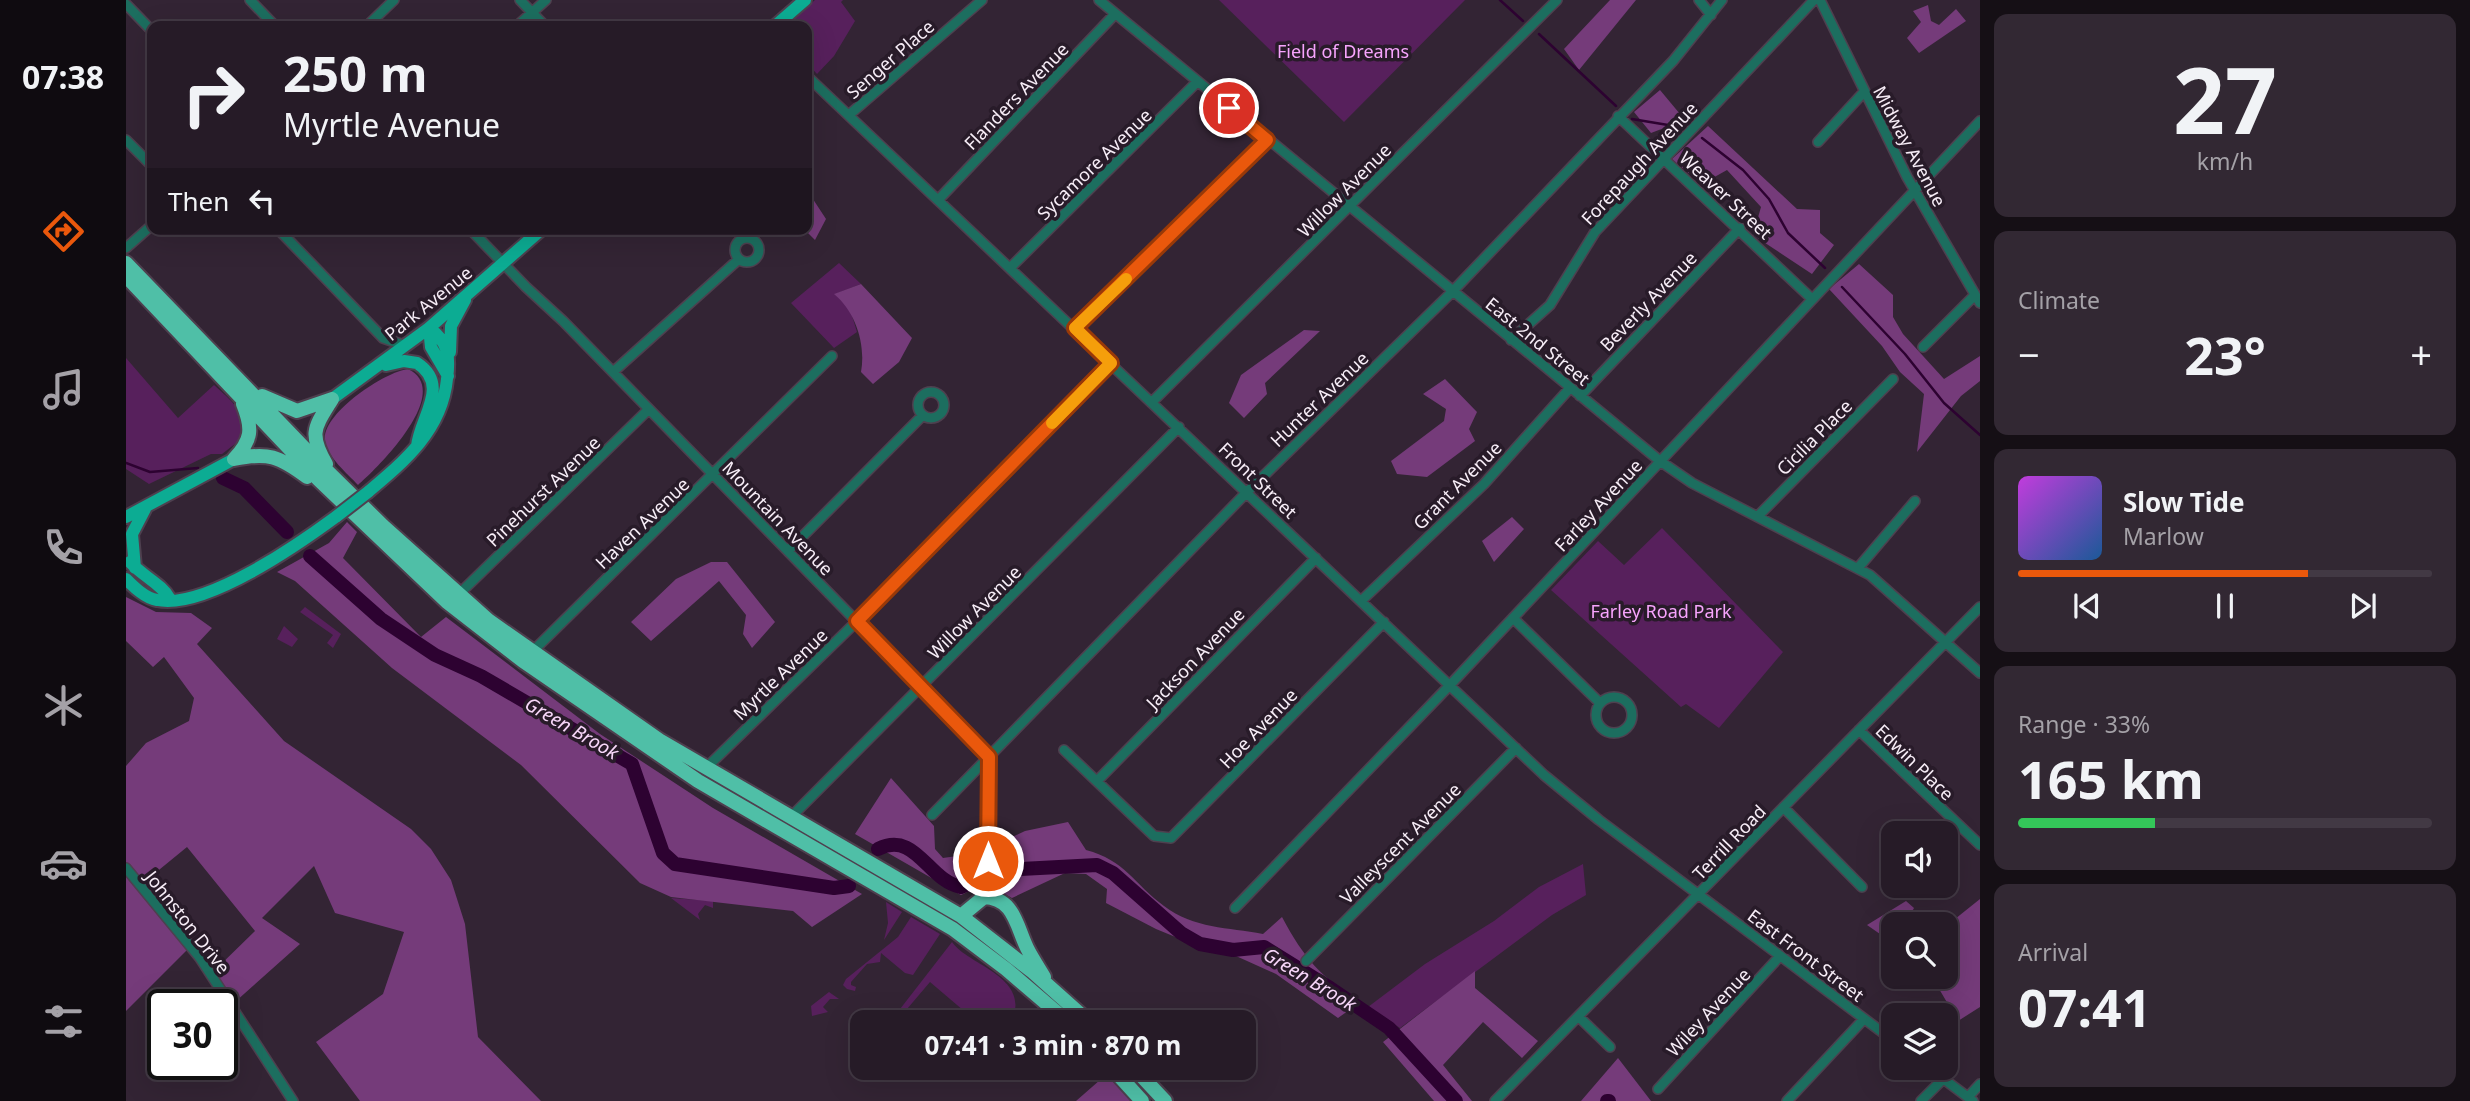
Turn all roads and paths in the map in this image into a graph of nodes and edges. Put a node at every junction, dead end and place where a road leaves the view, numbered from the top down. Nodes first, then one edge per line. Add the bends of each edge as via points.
1 (250, 0) edge
2 (394, 0) edge
3 (520, 0) edge
4 (546, 0) edge
5 (982, 0) edge
6 (1099, 0) edge
7 (1557, 0) edge
8 (1699, 0) edge
9 (1722, 0) edge
10 (1814, 0) edge
11 (1819, 0) edge
12 (801, 1) edge
13 (126, 4) edge
14 (532, 13) junction
15 (1115, 14) junction
16 (1711, 15) junction
17 (270, 21) edge
18 (372, 21) edge
19 (523, 21) edge
20 (540, 21) edge
21 (780, 21) edge
22 (147, 26) edge
23 (812, 80) edge
24 (1197, 82) junction
25 (1863, 93) junction
26 (850, 114) junction
27 (1618, 116) junction
28 (1980, 121) edge
29 (126, 139) edge
30 (1267, 140) junction
31 (1818, 142) dead end
32 (1663, 158) junction
33 (147, 161) edge
34 (1914, 190) junction
35 (939, 199) junction
36 (1350, 207) junction
37 (1740, 228) junction
38 (147, 229) edge
39 (284, 235) edge
40 (476, 235) edge
41 (536, 235) edge
42 (126, 248) edge
43 (739, 259) dead end
44 (126, 262) edge
45 (503, 265) junction
46 (1011, 267) junction
47 (126, 276) edge
48 (471, 291) junction
49 (1452, 292) junction
50 (1812, 299) junction
51 (1977, 299) edge
52 (429, 328) junction
53 (1075, 328) junction
54 (383, 338) junction
55 (1511, 340) junction
56 (405, 346) junction
57 (1923, 347) dead end
58 (450, 354) junction
59 (832, 356) dead end
60 (1111, 363) junction
61 (376, 368) junction
62 (613, 372) junction
63 (448, 376) junction
64 (1893, 379) dead end
65 (1570, 388) junction
66 (245, 393) junction
67 (1580, 396) junction
68 (332, 399) junction
69 (1152, 402) junction
70 (649, 409) junction
71 (923, 415) dead end
72 (1178, 427) junction
73 (417, 448) junction
74 (234, 459) junction
75 (1660, 461) junction
76 (714, 475) junction
77 (326, 478) junction
78 (1247, 492) junction
79 (1914, 501) dead end
80 (146, 508) junction
81 (128, 515) edge
82 (1758, 516) junction
83 (789, 551) junction
84 (1316, 558) junction
85 (130, 563) edge
86 (1858, 568) junction
87 (126, 579) edge
88 (458, 595) junction
89 (170, 599) junction
90 (1362, 601) junction
91 (1980, 607) edge
92 (1513, 618) junction
93 (857, 621) junction
94 (1384, 622) junction
95 (1946, 642) junction
96 (532, 652) junction
97 (1980, 673) edge
98 (1450, 685) junction
99 (922, 688) junction
100 (1600, 703) junction
101 (1859, 730) junction
102 (1516, 748) junction
103 (1064, 750) dead end
104 (989, 757) junction
105 (706, 768) junction
106 (1097, 782) junction
107 (1784, 808) junction
108 (932, 815) dead end
109 (790, 817) junction
110 (1980, 845) edge
111 (988, 861) dead end
112 (126, 869) edge
113 (1862, 887) dead end
114 (1699, 895) junction
115 (1235, 908) dead end
116 (961, 916) junction
117 (1780, 956) junction
118 (1306, 961) dead end
119 (1050, 987) junction
120 (1053, 1010) edge
121 (1075, 1010) edge
122 (1579, 1017) junction
123 (1864, 1019) junction
124 (1881, 1031) edge
125 (1611, 1047) dead end
126 (1123, 1080) edge
127 (1145, 1080) edge
128 (1942, 1080) edge
129 (1944, 1080) edge
130 (1980, 1084) edge
131 (1658, 1089) dead end
132 (1970, 1099) edge
133 (1498, 1100) edge
134 (293, 1101) edge
135 (1142, 1101) edge
136 (1165, 1101) edge
137 (1787, 1101) edge
138 (1921, 1101) edge

1 - 17 street
2 - 18 street
3 - 14 street
4 - 14 street
5 - 26 street, Senger Place
6 - 15 street, East 2nd Street
7 - 36 street, Willow Avenue
8 - 16 street
9 - 16 street, Hunter Avenue
10 - 32 street, Forepaugh Avenue
11 - 25 street, Midway Avenue
12 - 21 main road
13 - 22 street
14 - 19 street
14 - 20 street
15 - 24 street, East 2nd Street
15 - 35 street, Flanders Avenue
16 - 27 street, Hunter Avenue
23 - 26 street, Front Street
24 - 30 street, East 2nd Street
24 - 46 street, Sycamore Avenue
25 - 31 street
25 - 34 street, Midway Avenue
26 - 35 street, Front Street
27 - 32 street, Weaver Street
27 - 49 street, Hunter Avenue
28 - 34 street, Farley Avenue
29 - 33 street
30 - 36 street, East 2nd Street
30 - 53 street
32 - 37 street, Weaver Street
32 - 55 street, Forepaugh Avenue via 1594,232 1549,305
34 - 50 street, Farley Avenue
34 - 51 street, Midway Avenue
35 - 46 street, Front Street
36 - 49 street, East 2nd Street
36 - 69 street, Willow Avenue
37 - 50 street, Weaver Street
37 - 67 street, Beverly Avenue
38 - 42 street
39 - 54 street
40 - 45 street, Mountain Avenue
41 - 45 main road, Park Avenue
43 - 62 street
44 - 66 highway
45 - 48 main road, Park Avenue
45 - 62 street, Mountain Avenue
46 - 53 street, Front Street
47 - 66 highway
48 - 52 main road, Park Avenue
48 - 58 main road via 453,322
49 - 55 street, East 2nd Street
49 - 78 street, Hunter Avenue
50 - 75 street, Farley Avenue
51 - 57 street
52 - 56 main road, Park Avenue
52 - 58 main road
52 - 63 main road via 431,346
53 - 60 street, Front Street
54 - 56 street
54 - 61 street via 384,353
55 - 65 street, East 2nd Street
56 - 61 main road, Park Avenue
58 - 63 main road
59 - 76 street, Haven Avenue
60 - 69 street, Front Street
60 - 93 street, Myrtle Avenue
61 - 68 main road, Park Avenue
61 - 73 main road via 411,361 431,376 433,397 419,427
62 - 70 street, Mountain Avenue
63 - 73 main road via 442,408
64 - 82 street, Cicilia Place
65 - 67 street, East 2nd Street
65 - 90 street, Grant Avenue via 1484,484
66 - 68 highway via 297,411
66 - 74 highway via 251,434
66 - 77 highway
67 - 75 street, East 2nd Street
68 - 77 highway via 314,438
69 - 72 street, Front Street
70 - 76 street, Mountain Avenue
70 - 88 street, Pinehurst Avenue
71 - 83 street
72 - 78 street, Front Street
72 - 99 street, Willow Avenue
73 - 89 main road, bridge via 368,492 278,556 208,591
74 - 77 highway via 264,454
74 - 80 main road
75 - 82 street, East 2nd Street via 1692,483
75 - 92 street, Farley Avenue
76 - 83 street, Mountain Avenue
76 - 96 street, Haven Avenue
77 - 88 highway
77 - 120 highway via 447,602 523,661 698,781 962,936
78 - 84 street, Front Street
78 - 104 street, Hunter Avenue
79 - 86 street
80 - 81 main road
80 - 85 main road via 132,534
82 - 86 street, East 2nd Street
83 - 93 street, Mountain Avenue
84 - 90 street, Front Street
84 - 106 street, Jackson Avenue
85 - 89 main road via 165,588
86 - 95 street, East 2nd Street
87 - 89 main road via 152,598
88 - 96 highway
90 - 94 street, Front Street
91 - 95 street, Terrill Road
92 - 98 street, Farley Avenue
92 - 100 street
93 - 99 street, Mountain Avenue
93 - 105 street, Myrtle Avenue
94 - 98 street, Front Street
94 - 106 street, Hoe Avenue via 1176,835 1159,838
95 - 97 street, East 2nd Street
95 - 101 street, Terrill Road
96 - 105 highway
98 - 102 street, Front Street
98 - 115 street, Farley Avenue
99 - 104 street, Mountain Avenue
99 - 109 street, Willow Avenue
100 - 100 street via 1596,718 1604,730 1616,733 1630,724 1633,713 1624,699 1610,696
101 - 107 street, Terrill Road
101 - 110 street, Edwin Place
102 - 114 street, Front Street via 1577,803
102 - 118 street, Valleyscent Avenue
103 - 106 street
104 - 108 street, Hunter Avenue
104 - 111 street
105 - 109 highway
107 - 113 street
107 - 114 street, Terrill Road
109 - 116 highway
112 - 134 street, Johnston Drive via 200,958
114 - 117 street, East Front Street
114 - 122 street, Terrill Road
116 - 119 highway
116 - 119 highway via 984,897 1008,906
117 - 123 street, East Front Street
117 - 131 street, Wiley Avenue
119 - 121 highway
122 - 125 street
122 - 133 street, Terrill Road
123 - 124 street, East Front Street
123 - 137 street
126 - 135 highway
127 - 136 highway
128 - 138 street
129 - 132 street
130 - 132 street

